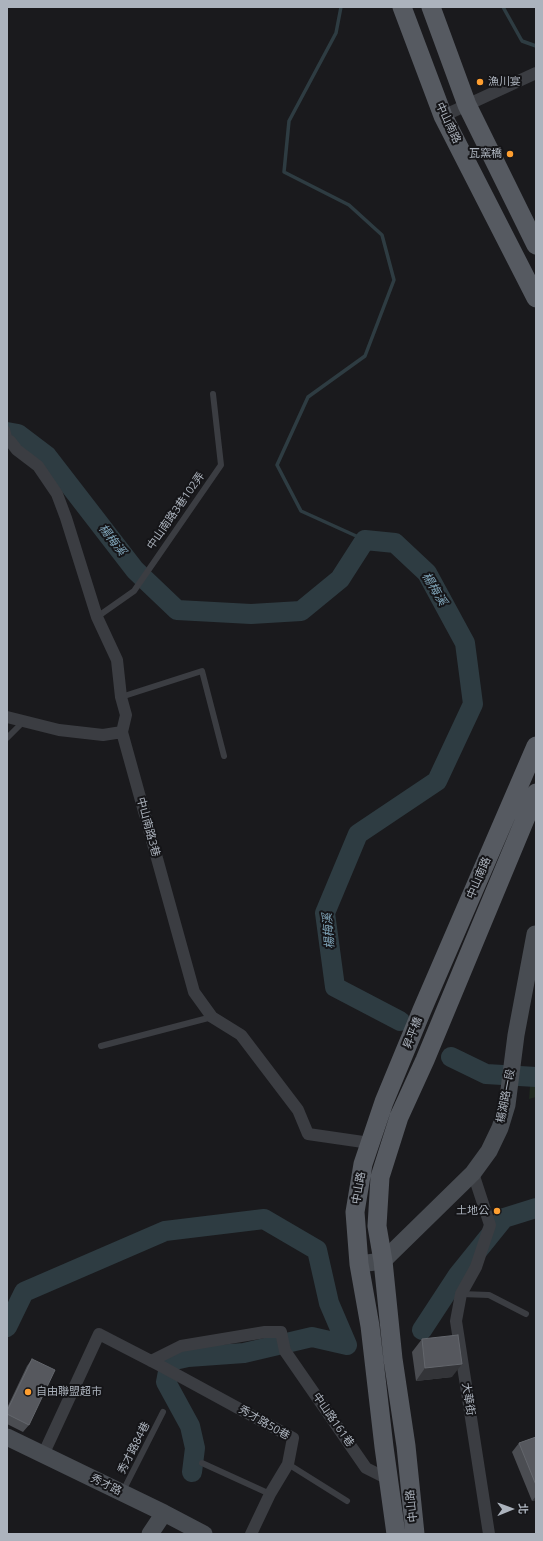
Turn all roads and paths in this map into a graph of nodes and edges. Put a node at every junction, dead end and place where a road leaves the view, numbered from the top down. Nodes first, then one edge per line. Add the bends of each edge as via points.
1 (402, 7) edge
2 (431, 7) edge
3 (536, 73) edge
4 (467, 105) junction
5 (443, 116) junction
6 (536, 245) edge
7 (536, 298) edge
8 (213, 394) dead end
9 (7, 429) edge
10 (10, 441) joint
11 (97, 617) junction
12 (121, 697) junction
13 (7, 717) edge
14 (24, 721) junction
15 (122, 732) junction
16 (7, 738) edge
17 (536, 746) edge
18 (224, 756) dead end
19 (536, 793) edge
20 (536, 932) edge
21 (422, 1010) joint
22 (443, 1015) joint
23 (212, 1017) junction
24 (101, 1046) dead end
25 (404, 1057) joint
26 (425, 1060) joint
27 (370, 1143) junction
28 (473, 1173) junction
29 (383, 1261) junction
30 (359, 1264) junction
31 (461, 1294) junction
32 (526, 1314) dead end
33 (155, 1363) junction
34 (163, 1412) dead end
35 (7, 1437) edge
36 (43, 1454) junction
37 (202, 1463) dead end
38 (288, 1464) junction
39 (388, 1480) junction
40 (122, 1492) junction
41 (270, 1494) junction
42 (347, 1501) dead end
43 (164, 1512) junction
44 (150, 1534) edge
45 (204, 1534) edge
46 (251, 1534) edge
47 (396, 1534) edge
48 (416, 1534) edge
49 (489, 1534) edge

1 - 5 main road, 中山南路
2 - 4 main road
3 - 4 street
4 - 5 street
4 - 6 main road
5 - 7 main road, 中山南路
8 - 11 lane, 中山南路3巷102弄 via 221,465 134,591
9 - 10 lane
10 - 11 street, 中山南路3巷 via 17,450 38,466 57,494
11 - 12 street, 中山南路3巷 via 117,660
12 - 15 street, 中山南路3巷 via 126,715
12 - 18 lane via 202,671
13 - 14 street
14 - 15 street via 58,730 103,735
14 - 16 lane
15 - 23 street, 中山南路3巷 via 194,992
17 - 21 main road, 中山南路
19 - 22 main road, 中山南路
20 - 28 street, 楊湖路一段 via 500,1128 489,1151
21 - 25 main road, 昇平橋
22 - 26 main road, 昇平橋
23 - 24 lane
23 - 27 street, 中山南路3巷 via 241,1035 298,1110 308,1134
25 - 27 main road, 中山路 via 384,1102
26 - 29 main road, 中山路 via 399,1117 380,1177 377,1226
27 - 30 main road, 中山路 via 363,1164 355,1212
28 - 29 street, 楊湖路一段
28 - 31 street, 大華街 via 490,1225 476,1267
29 - 30 street
29 - 48 main road, 中山路
30 - 39 main road, 中山路 via 370,1326
31 - 32 lane via 489,1296
31 - 49 street, 大華街 via 456,1322
33 - 36 street via 99,1334
33 - 38 street, 秀才路50巷 via 293,1438
33 - 39 street, 中山路161巷 via 181,1346 265,1332 281,1332 285,1351 366,1468
34 - 40 lane, 秀才路84巷
35 - 36 street, 秀才路
36 - 40 street, 秀才路
37 - 41 lane
38 - 41 street, 秀才路50巷
38 - 42 lane
39 - 47 main road, 中山路
40 - 43 street, 秀才路
41 - 46 street, 秀才路50巷
43 - 44 street
43 - 45 street, 秀才路

